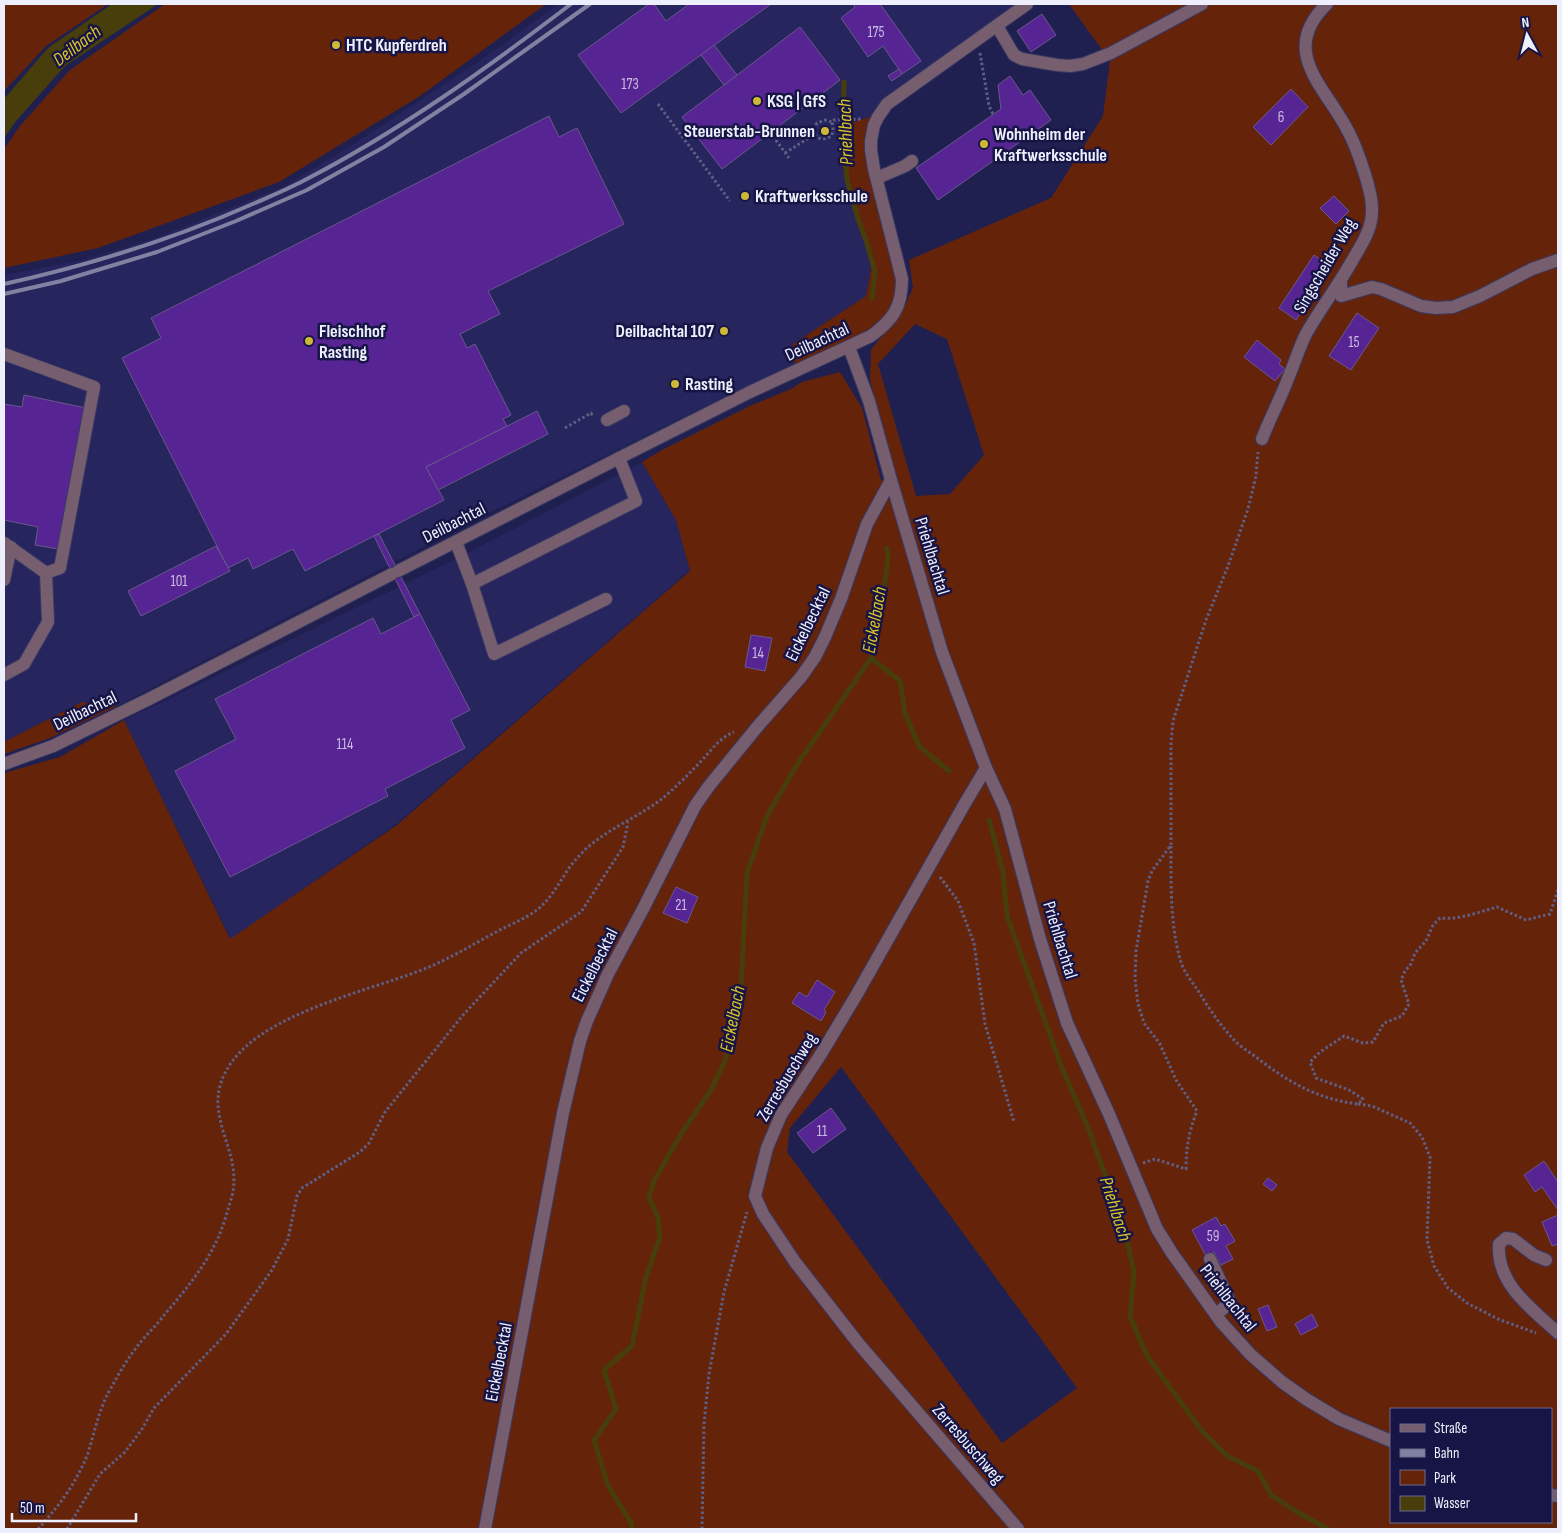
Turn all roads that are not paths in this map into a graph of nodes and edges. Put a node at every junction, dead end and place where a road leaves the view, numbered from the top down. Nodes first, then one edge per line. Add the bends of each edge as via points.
1 (1027, 4) edge
2 (1202, 4) edge
3 (1327, 4) edge
4 (997, 26) junction
5 (912, 161) dead end
6 (876, 178) junction
7 (1558, 260) edge
8 (1341, 281) junction
9 (849, 347) junction
10 (4, 354) edge
11 (624, 411) dead end
12 (601, 420) road end
13 (1262, 439) road end
14 (619, 458) junction
15 (891, 480) junction
16 (456, 542) junction
17 (7, 545) edge
18 (46, 573) junction
19 (4, 580) edge
20 (472, 584) junction
21 (606, 599) dead end
22 (4, 675) edge
23 (4, 764) edge
24 (986, 768) junction
25 (1210, 1259) dead end
26 (1546, 1260) dead end
27 (1216, 1315) junction
28 (1558, 1334) edge
29 (1390, 1441) edge
30 (485, 1529) edge
31 (1018, 1529) edge

1 - 4 street, Deilbachtal
2 - 4 street via 1111,52 1070,66 1022,59 1014,54
3 - 8 street, Singscheider Weg via 1312,23 1306,36 1305,51 1321,89 1350,133 1372,207 1366,237
4 - 6 street, Deilbachtal via 895,98 883,110 874,125 871,141
5 - 6 street
6 - 9 street, Deilbachtal via 899,263 902,294 899,306 883,328
7 - 8 street via 1453,307 1421,306 1372,287 1341,296
8 - 13 street, Singscheider Weg via 1299,349
9 - 14 street, Deilbachtal via 750,392
9 - 15 street, Priehlbachtal via 869,401
10 - 18 street via 94,387 60,568
11 - 12 street
14 - 16 street, Deilbachtal
14 - 20 street via 636,501
15 - 24 street, Priehlbachtal via 942,652
15 - 30 street, Eickelbecktal via 867,524 842,600 815,657 695,806 587,1021 563,1113
16 - 20 street
16 - 23 street, Deilbachtal via 54,746
17 - 18 street
17 - 19 street
18 - 22 street via 48,622 24,664
20 - 21 street via 494,654
24 - 27 street, Priehlbachtal via 1005,809 1040,939 1067,1023 1158,1229
24 - 31 street, Zerresbuschweg via 822,1054 781,1115 767,1148 755,1196 795,1262 858,1343
25 - 27 street via 1230,1302
26 - 28 street via 1513,1238 1506,1238 1499,1244 1503,1273 1511,1287
27 - 29 street, Priehlbachtal via 1282,1382 1339,1419

